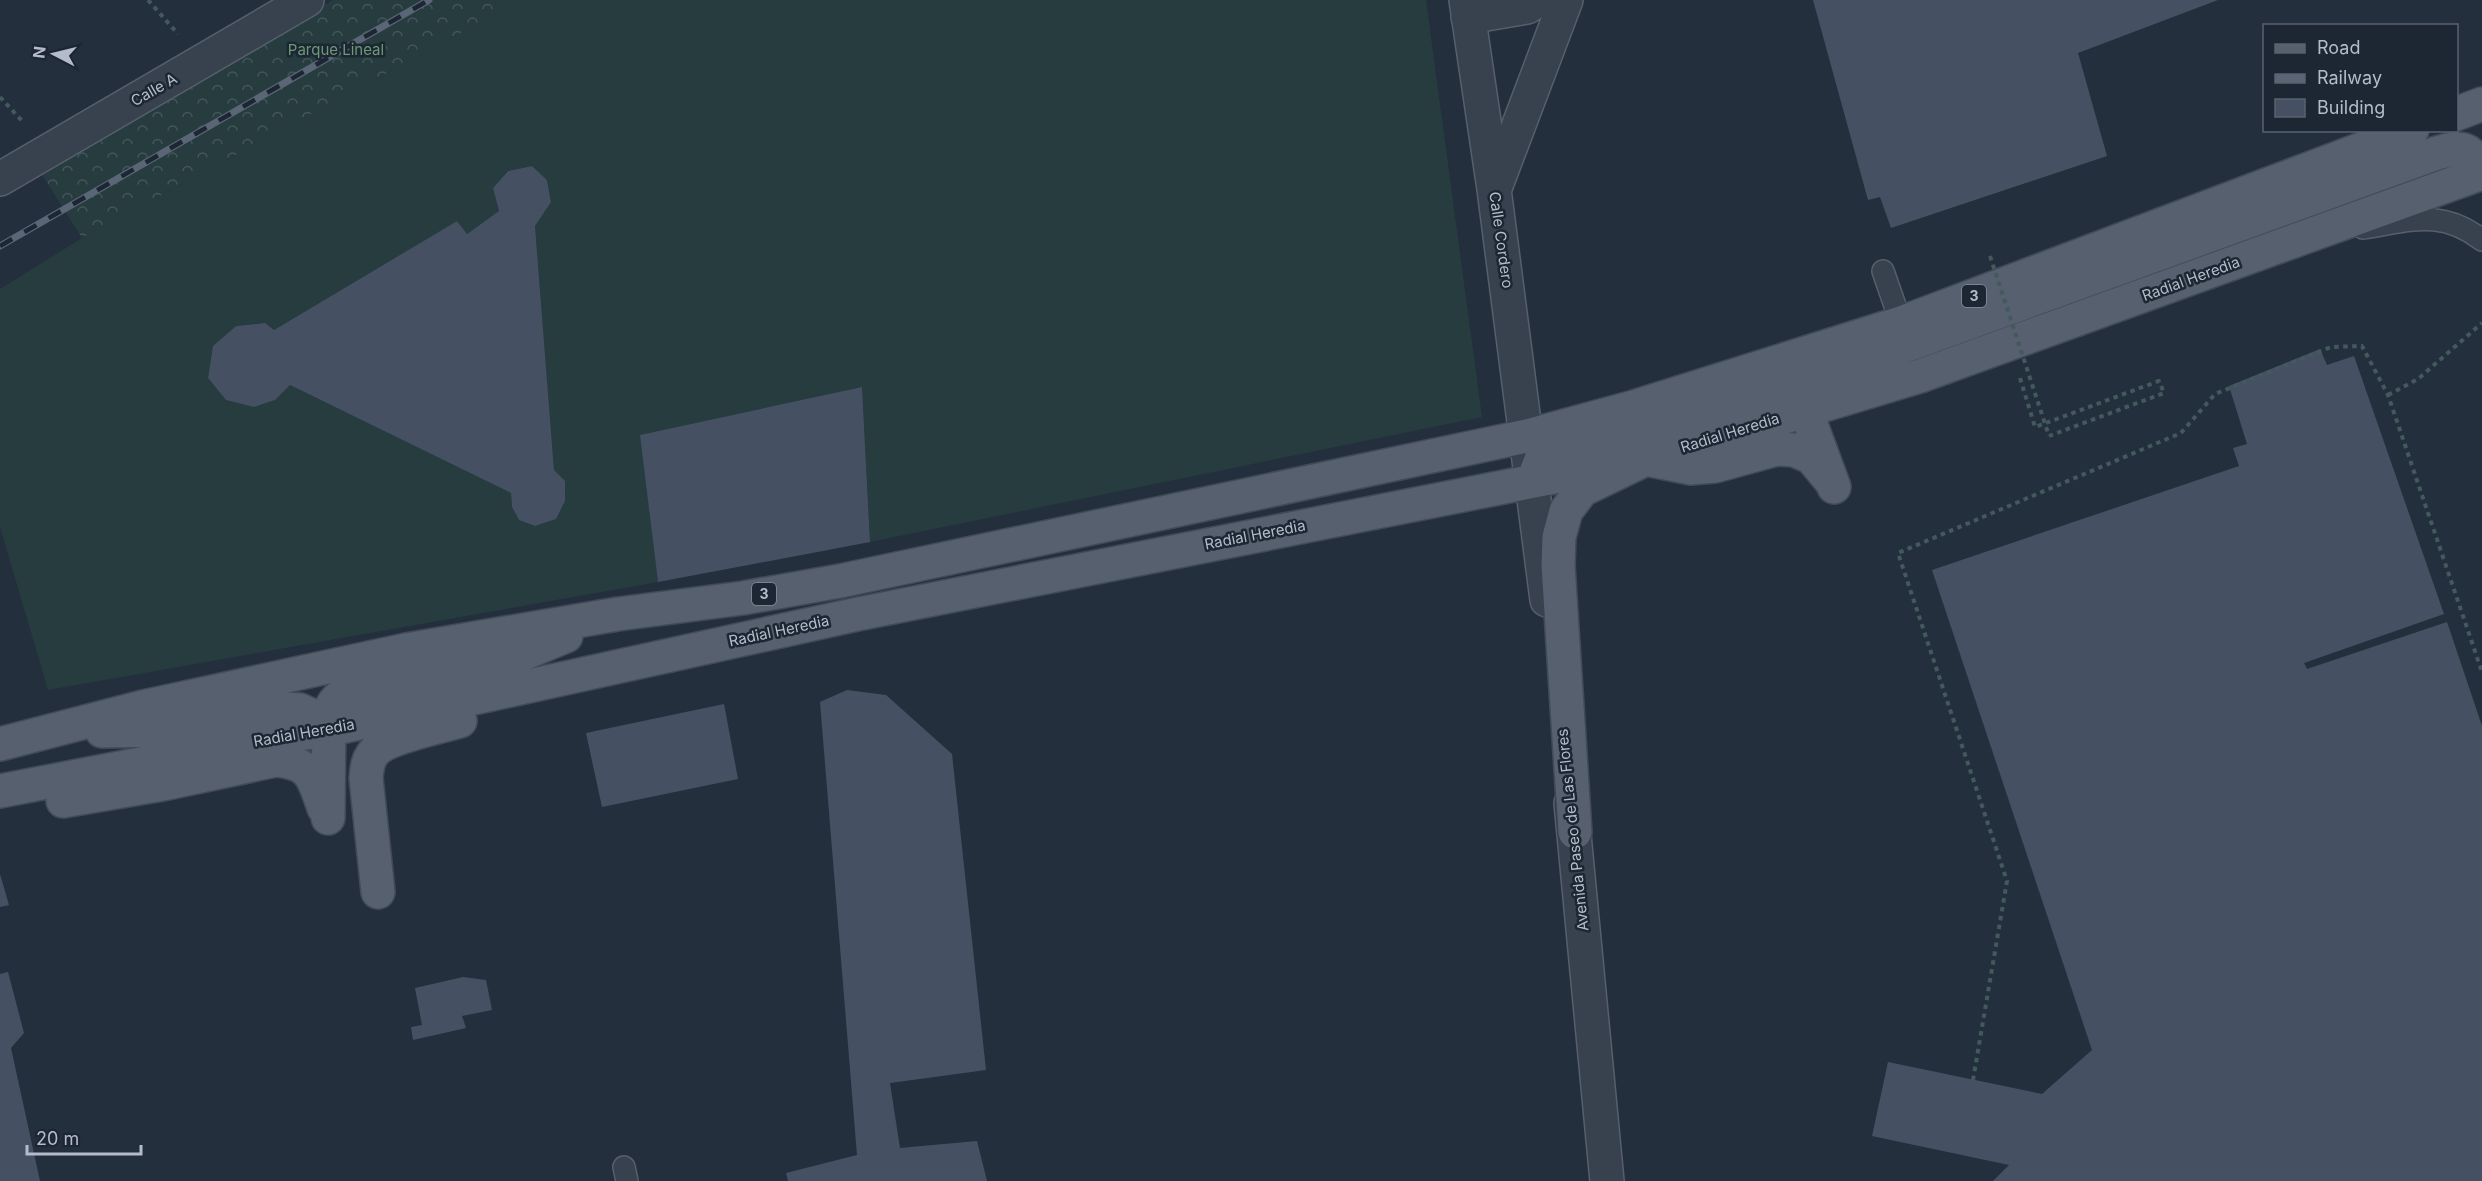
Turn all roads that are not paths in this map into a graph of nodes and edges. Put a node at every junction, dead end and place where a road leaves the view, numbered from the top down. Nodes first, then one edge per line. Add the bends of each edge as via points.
1 (307, 0) edge
2 (1538, 0) edge
3 (1566, 0) edge
4 (1467, 8) edge
5 (2482, 104) edge
6 (2458, 114) edge
7 (2407, 132) edge
8 (2482, 172) edge
9 (0, 179) edge
10 (2358, 183) junction
11 (1494, 189) junction
12 (2312, 235) junction
13 (2482, 240) edge
14 (2090, 253) junction
15 (1883, 271) dead end
16 (1901, 323) junction
17 (1807, 396) junction
18 (1527, 436) junction
19 (1646, 459) junction
20 (1533, 480) junction
21 (618, 614) junction
22 (565, 678) junction
23 (328, 730) junction
24 (42, 732) junction
25 (0, 744) edge
26 (0, 791) edge
27 (0, 806) edge
28 (1575, 832) junction
29 (378, 892) dead end
30 (1607, 1181) edge

1 - 9 street, Calle A
2 - 4 street via 1527,7
3 - 11 street
4 - 11 street, Calle Cordero
5 - 6 main road
7 - 14 main road, 3
8 - 10 main road via 2467,150 2455,148
8 - 12 main road, Radial Heredia
10 - 14 main road
10 - 17 main road
11 - 18 street, Calle Cordero
12 - 13 lane via 2432,218 2450,221
12 - 17 main road, Radial Heredia via 1920,376
14 - 16 main road, 3
15 - 16 lane
16 - 18 main road, 3
17 - 19 main road, Radial Heredia
17 - 19 main road via 1834,487 1811,457 1794,450 1777,449 1715,466 1691,468
17 - 20 main road via 1553,452 1541,460
18 - 20 street, Calle Cordero
18 - 21 main road, 3 via 840,581
19 - 20 main road, Radial Heredia
19 - 28 main road via 1582,490 1566,511 1559,537
20 - 22 main road, Radial Heredia via 858,614
20 - 28 street, Avenida Paseo de Las Flores
21 - 23 main road via 506,661 337,697 329,714
21 - 24 main road, 3 via 406,650
22 - 23 main road, Radial Heredia
22 - 29 main road via 464,720 384,744 373,753 366,778
23 - 24 main road via 306,713 274,708 163,730
23 - 26 main road, Radial Heredia
23 - 27 main road via 328,818 312,775 303,766 276,760 76,800
24 - 25 main road, 3
28 - 30 street, Avenida Paseo de Las Flores

